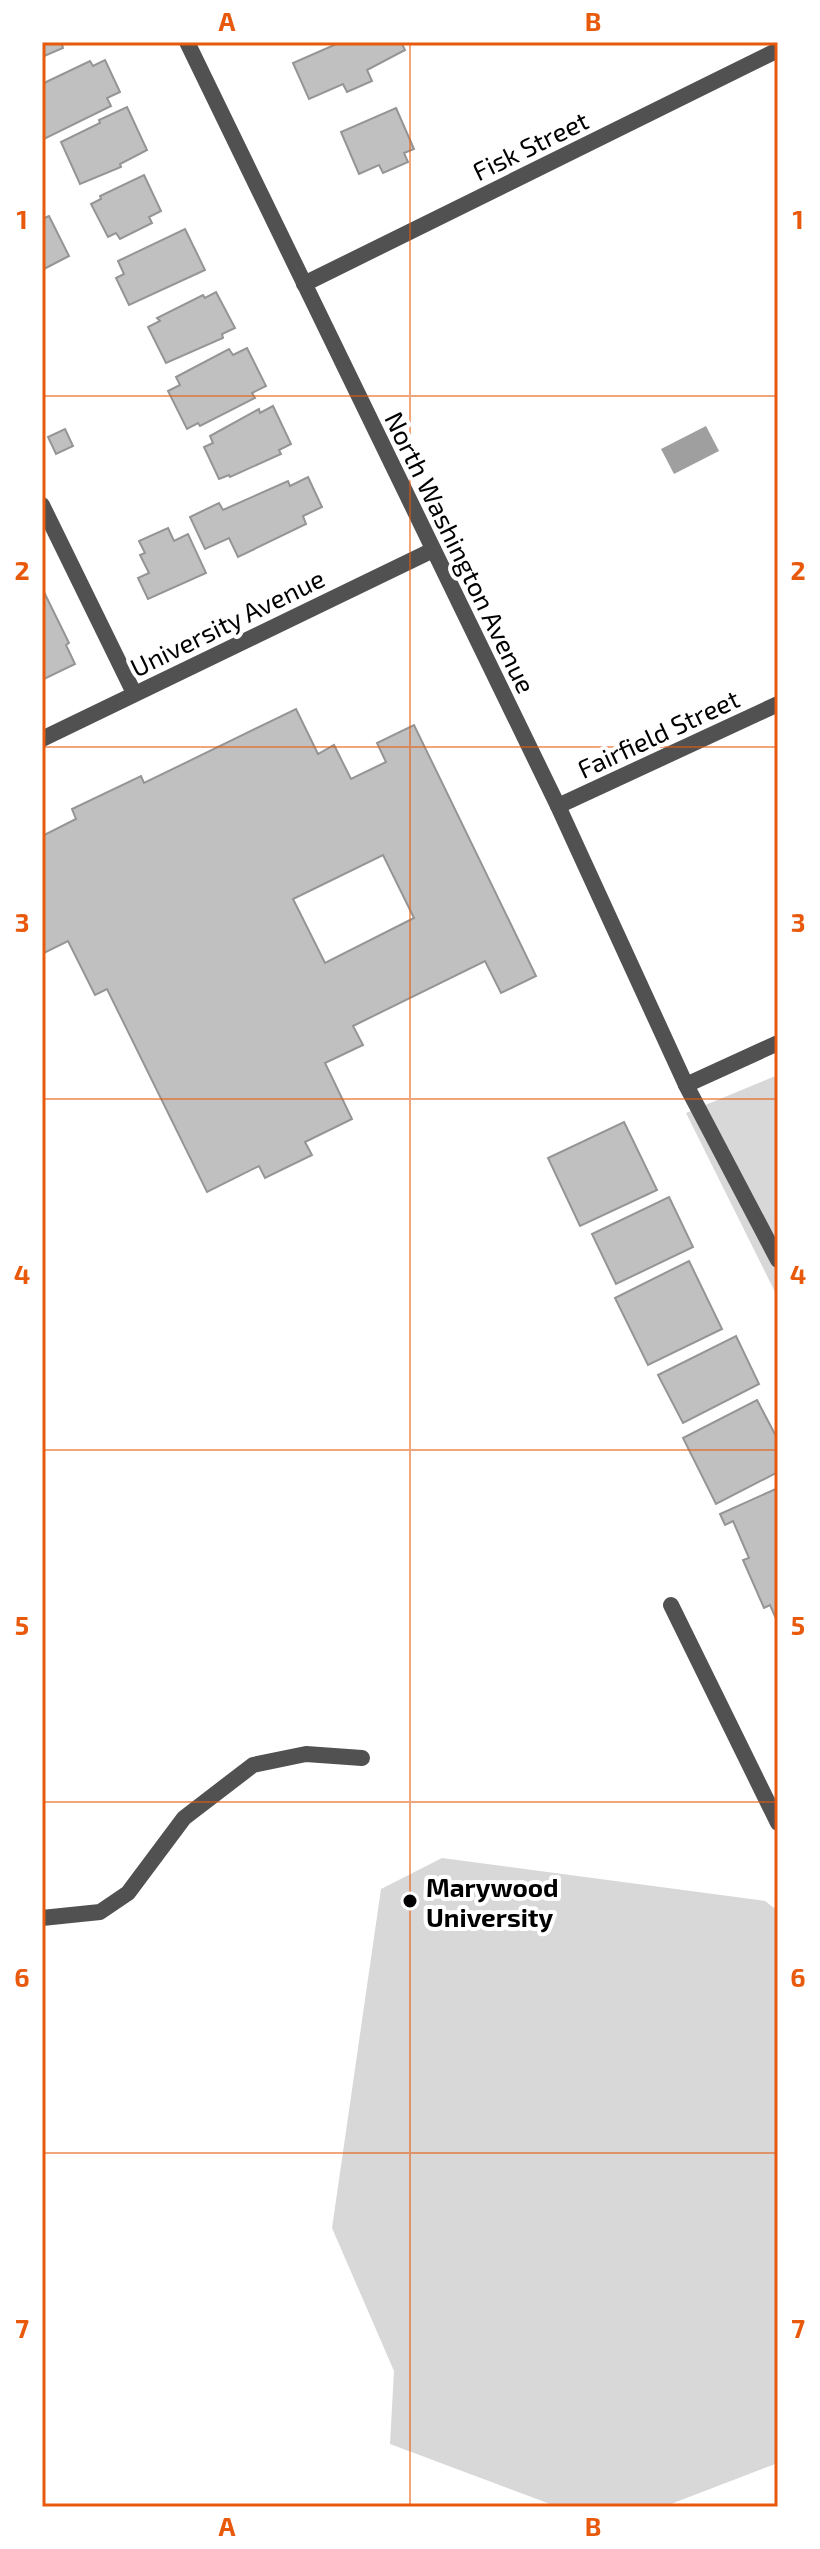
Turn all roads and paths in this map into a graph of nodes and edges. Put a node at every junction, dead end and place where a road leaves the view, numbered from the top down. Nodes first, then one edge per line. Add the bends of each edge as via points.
1 (187, 42) edge
2 (778, 50) edge
3 (304, 284) junction
4 (42, 505) edge
5 (433, 550) junction
6 (134, 693) junction
7 (778, 704) edge
8 (42, 739) edge
9 (558, 806) junction
10 (778, 1043) edge
11 (686, 1085) junction
12 (778, 1260) edge
13 (671, 1605) dead end
14 (362, 1758) dead end
15 (778, 1823) edge
16 (42, 1918) edge

1 - 3 street, North Washington Avenue
2 - 3 street, Fisk Street
3 - 5 street, North Washington Avenue
4 - 6 street
5 - 6 street, University Avenue
5 - 9 street, North Washington Avenue
6 - 8 street, University Avenue
7 - 9 street, Fairfield Street
9 - 11 street, North Washington Avenue
10 - 11 street
11 - 12 street, North Washington Avenue
13 - 15 street
14 - 16 street via 306,1754 253,1765 184,1818 128,1893 100,1912

